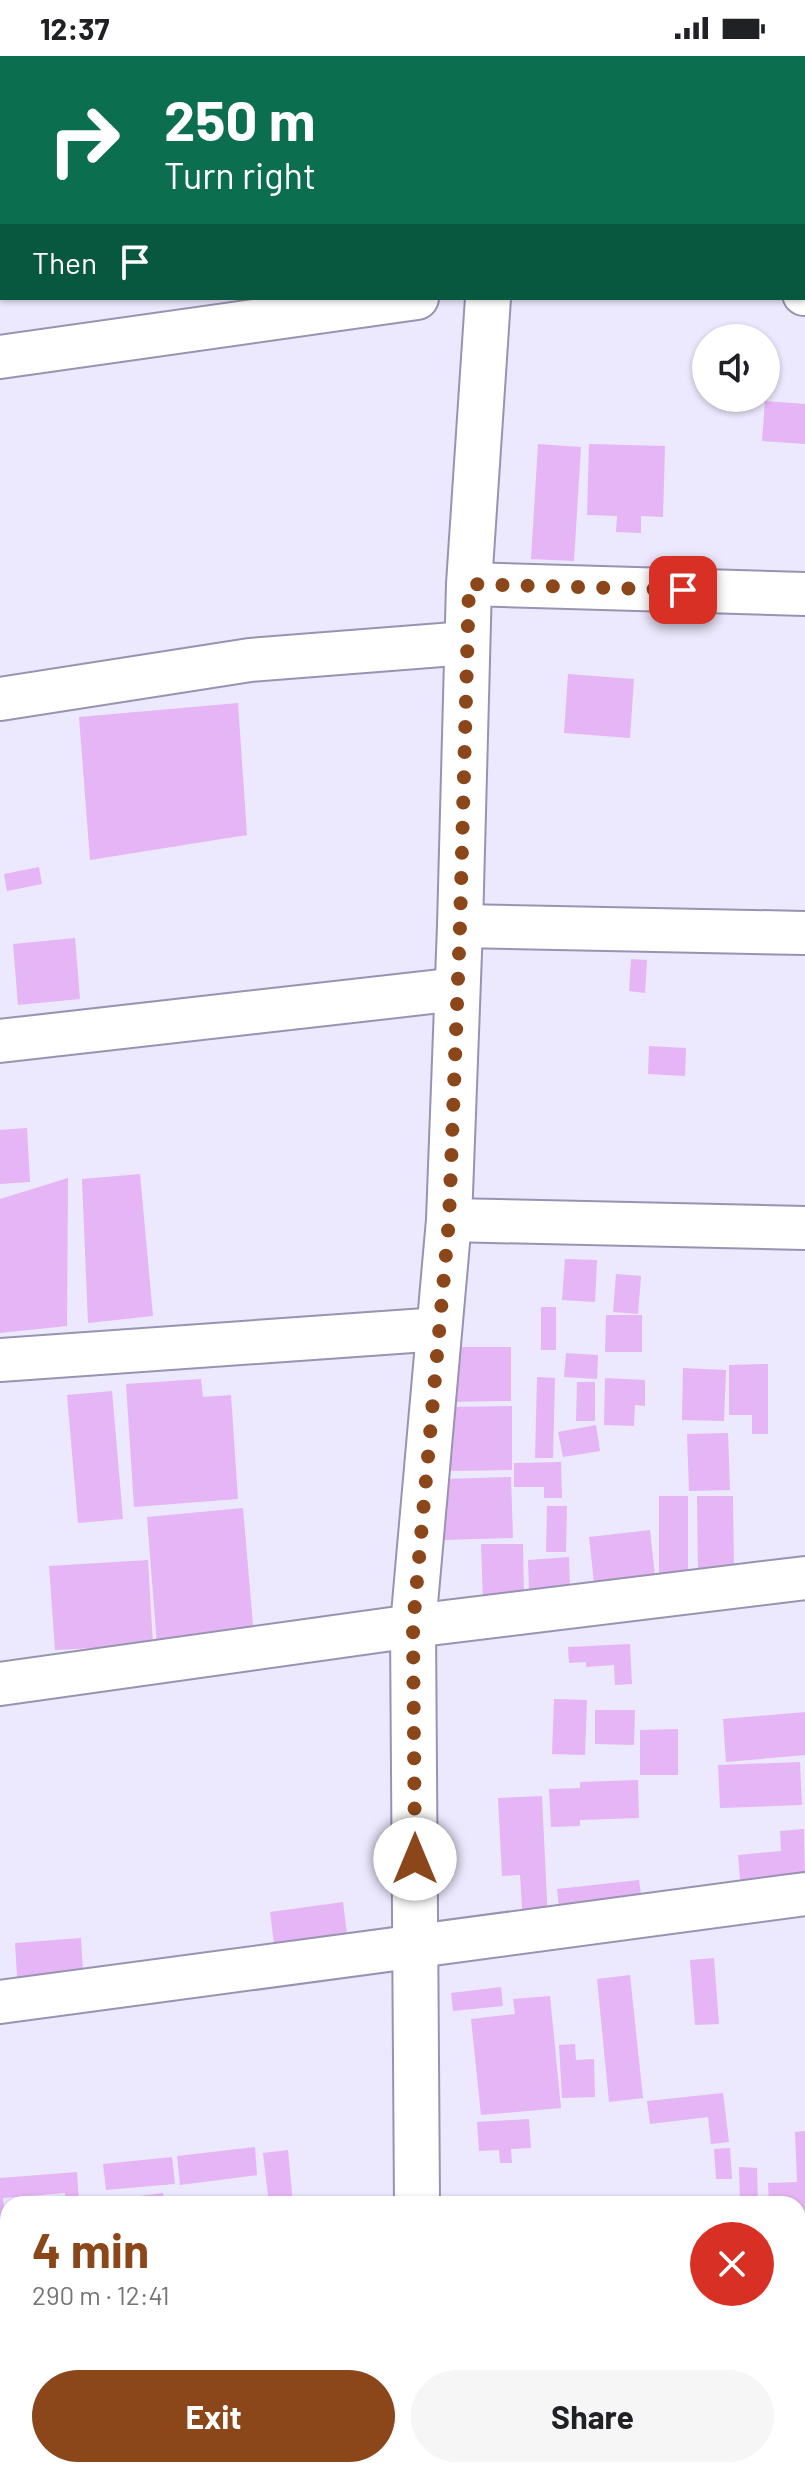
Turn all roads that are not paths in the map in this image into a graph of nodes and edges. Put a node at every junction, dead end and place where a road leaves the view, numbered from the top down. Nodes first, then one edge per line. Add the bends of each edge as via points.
1 (403, 300) edge
2 (488, 300) edge
3 (0, 357) edge
4 (469, 584) junction
5 (805, 594) edge
6 (467, 643) junction
7 (0, 699) edge
8 (460, 926) junction
9 (805, 933) edge
10 (458, 989) junction
11 (0, 1041) edge
12 (449, 1220) junction
13 (805, 1228) edge
14 (440, 1329) junction
15 (0, 1360) edge
16 (805, 1578) edge
17 (413, 1626) junction
18 (0, 1684) edge
19 (805, 1894) edge
20 (415, 1946) junction
21 (0, 2002) edge
22 (417, 2196) edge

1 - 3 street
2 - 4 street
4 - 5 street
4 - 6 street
6 - 7 street via 250,660
6 - 8 street
8 - 9 street
8 - 10 street
10 - 11 street
10 - 12 street
12 - 13 street
12 - 14 street
14 - 15 street
14 - 17 street
16 - 17 street
17 - 18 street
17 - 20 street
19 - 20 street
20 - 21 street
20 - 22 street

